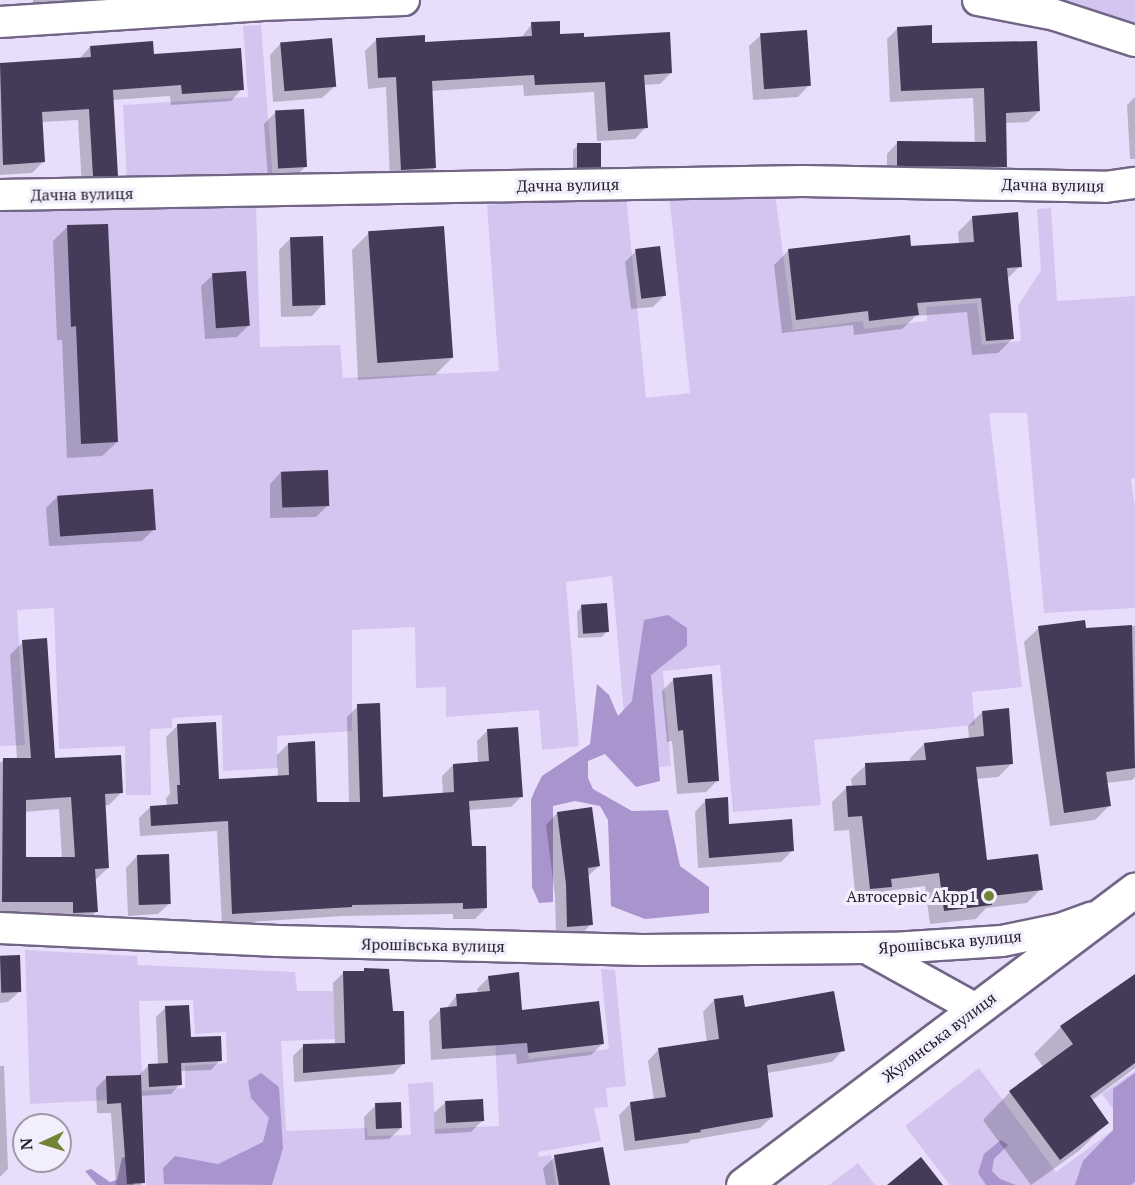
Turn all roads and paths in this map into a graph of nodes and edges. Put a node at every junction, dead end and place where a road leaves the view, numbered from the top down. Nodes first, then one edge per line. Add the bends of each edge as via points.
1 (405, 0) edge
2 (978, 0) edge
3 (0, 22) edge
4 (1135, 41) edge
5 (1135, 183) edge
6 (0, 195) edge
7 (1135, 890) edge
8 (1102, 914) junction
9 (0, 928) edge
10 (866, 948) junction
11 (976, 1009) junction
12 (742, 1185) edge

1 - 3 street
2 - 4 street via 1055,15
5 - 6 street, Дачна вулиця via 1105,187 802,181
7 - 8 street, Жулянська вулиця
8 - 10 street, Ярошівська вулиця via 1060,929 1002,941
8 - 11 street, Жулянська вулиця
9 - 10 street, Ярошівська вулиця via 496,947
10 - 11 street, Ярошівська вулиця
11 - 12 street, Жулянська вулиця

